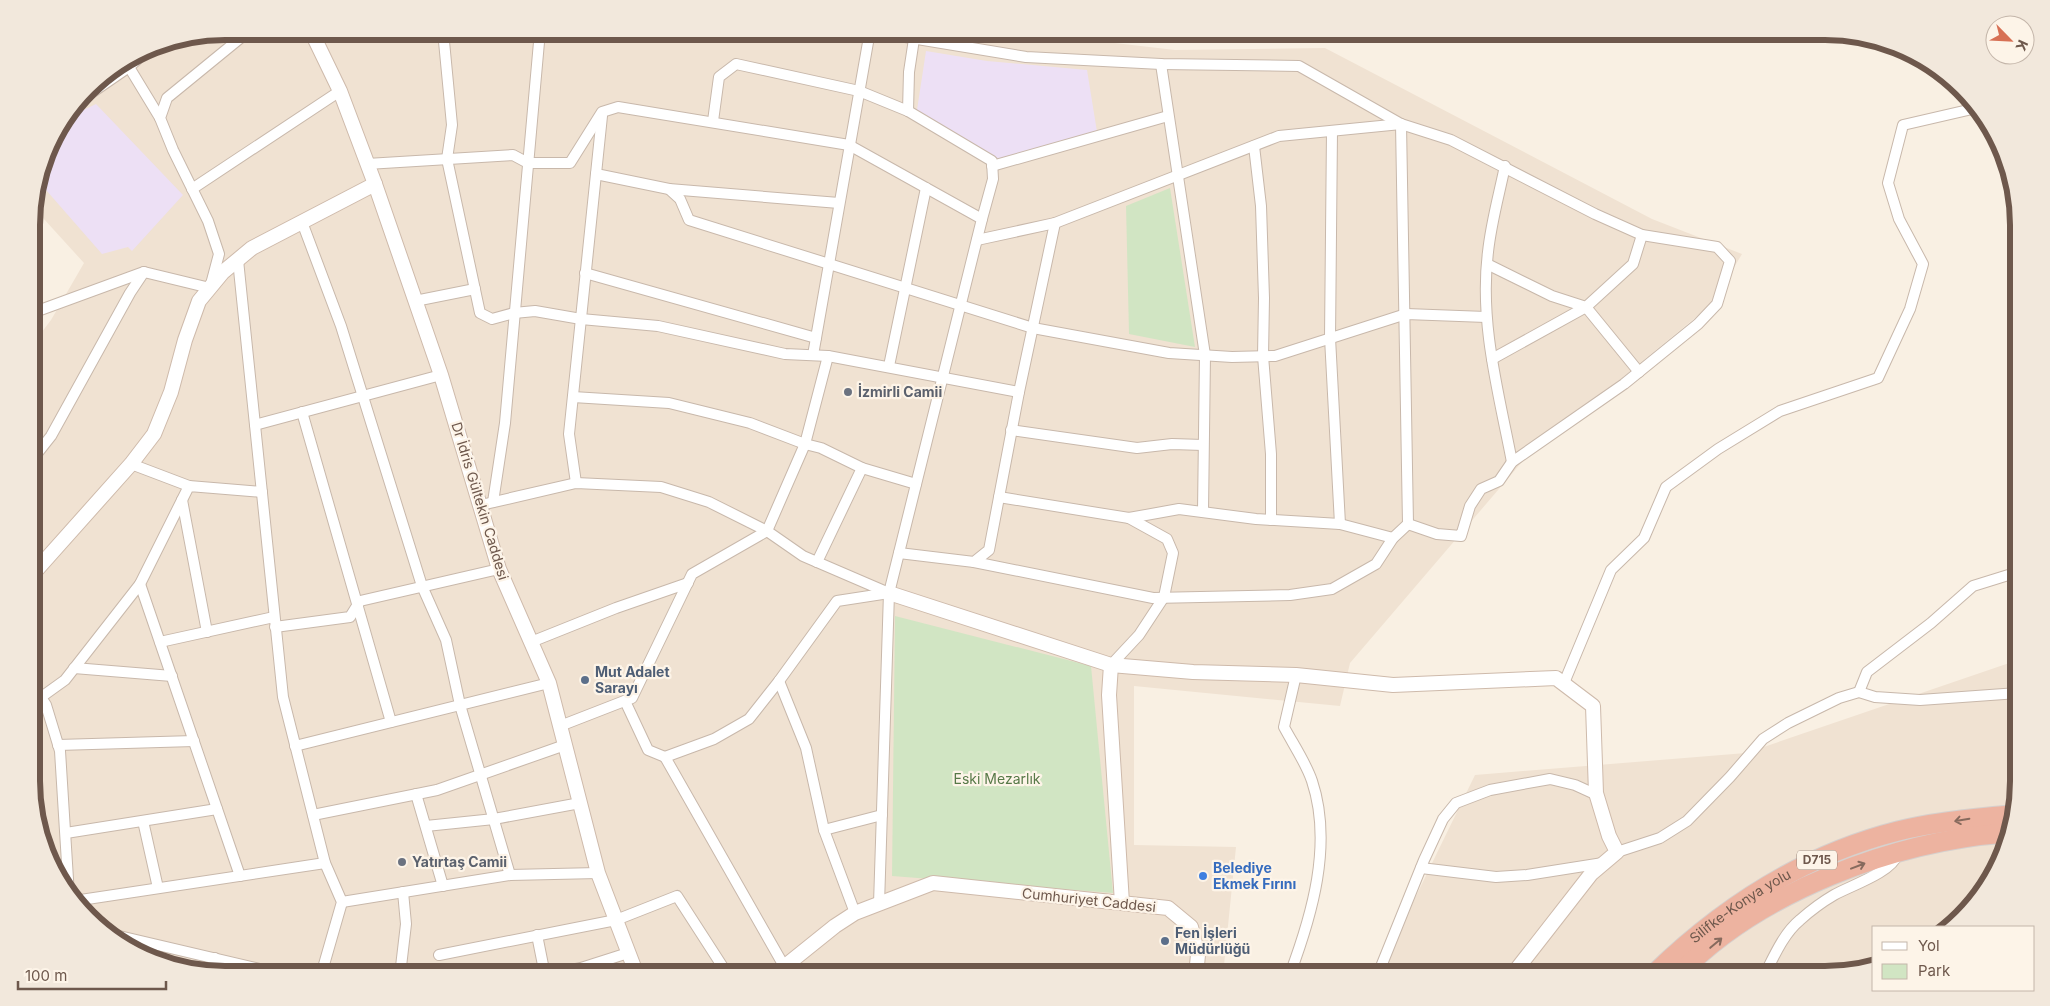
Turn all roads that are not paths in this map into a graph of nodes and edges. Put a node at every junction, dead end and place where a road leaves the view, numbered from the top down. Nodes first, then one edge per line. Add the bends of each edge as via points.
1 (238, 40) edge
2 (315, 40) edge
3 (443, 40) edge
4 (539, 40) edge
5 (868, 40) edge
6 (914, 40) edge
7 (920, 40) edge
8 (1161, 64) junction
9 (129, 67) edge
10 (340, 91) junction
11 (859, 92) junction
12 (1969, 109) edge
13 (908, 111) junction
14 (602, 112) junction
15 (1168, 116) junction
16 (160, 118) junction
17 (713, 121) junction
18 (1401, 124) junction
19 (1332, 131) junction
20 (849, 145) junction
21 (1254, 146) junction
22 (447, 159) junction
23 (528, 163) junction
24 (367, 164) junction
25 (992, 166) junction
26 (1505, 166) junction
27 (596, 174) junction
28 (1177, 176) junction
29 (374, 184) junction
30 (669, 188) junction
31 (926, 188) junction
32 (192, 189) junction
33 (839, 204) junction
34 (982, 219) junction
35 (302, 222) junction
36 (1055, 223) junction
37 (1642, 235) junction
38 (977, 240) junction
39 (238, 260) junction
40 (828, 263) junction
41 (1487, 264) junction
42 (144, 272) junction
43 (586, 273) junction
44 (904, 287) junction
45 (210, 288) junction
46 (475, 289) junction
47 (415, 300) junction
48 (960, 305) junction
49 (1586, 307) junction
50 (40, 309) edge
51 (514, 313) junction
52 (1406, 314) junction
53 (1486, 318) junction
54 (581, 319) junction
55 (1033, 328) junction
56 (816, 338) junction
57 (1330, 338) junction
58 (813, 355) junction
59 (1205, 355) junction
60 (828, 356) junction
61 (1263, 356) junction
62 (1492, 359) junction
63 (890, 366) junction
64 (1639, 372) junction
65 (441, 375) junction
66 (942, 378) junction
67 (1019, 392) junction
68 (362, 396) junction
69 (573, 397) junction
70 (302, 412) junction
71 (255, 425) junction
72 (1012, 430) junction
73 (805, 444) junction
74 (1203, 445) junction
75 (40, 450) edge
76 (1512, 462) junction
77 (131, 464) junction
78 (862, 468) junction
79 (576, 483) junction
80 (916, 484) junction
81 (189, 486) junction
82 (262, 492) junction
83 (999, 497) junction
84 (182, 500) junction
85 (487, 504) junction
86 (1203, 512) junction
87 (1129, 518) junction
88 (1271, 520) junction
89 (1340, 524) junction
90 (1408, 524) junction
91 (767, 531) junction
92 (1394, 538) junction
93 (899, 553) junction
94 (817, 562) junction
95 (974, 562) junction
96 (40, 566) edge
97 (499, 568) junction
98 (2010, 574) edge
99 (688, 583) junction
100 (140, 584) junction
101 (422, 586) junction
102 (890, 592) junction
103 (1164, 597) junction
104 (357, 604) junction
105 (275, 622) junction
106 (207, 632) junction
107 (160, 642) junction
108 (531, 642) junction
109 (1111, 665) junction
110 (74, 668) junction
111 (1296, 675) junction
112 (172, 676) junction
113 (779, 681) junction
114 (549, 683) junction
115 (1564, 683) junction
116 (1859, 692) junction
117 (2010, 694) edge
118 (40, 698) edge
119 (625, 701) junction
120 (40, 702) edge
121 (460, 705) junction
122 (391, 722) junction
123 (560, 726) junction
124 (194, 741) junction
125 (58, 745) junction
126 (565, 745) junction
127 (295, 746) junction
128 (665, 757) junction
129 (482, 774) junction
130 (416, 794) junction
131 (1597, 796) junction
132 (580, 803) junction
133 (217, 809) junction
134 (312, 815) junction
135 (882, 815) junction
136 (2006, 815) edge
137 (494, 819) junction
138 (143, 821) junction
139 (426, 826) junction
140 (824, 830) junction
141 (2002, 833) edge
142 (66, 834) junction
143 (1898, 851) junction
144 (1617, 852) junction
145 (325, 863) junction
146 (1604, 863) junction
147 (1421, 868) junction
148 (598, 873) junction
149 (510, 875) junction
150 (240, 876) junction
151 (68, 879) edge
152 (443, 886) junction
153 (158, 888) junction
154 (404, 892) junction
155 (83, 900) edge
156 (342, 902) junction
157 (1122, 903) junction
158 (879, 904) junction
159 (855, 913) junction
160 (616, 920) junction
161 (537, 935) junction
162 (127, 938) edge
163 (628, 953) junction
164 (439, 955) dead end
165 (215, 958) junction
166 (213, 966) edge
167 (248, 966) edge
168 (324, 966) edge
169 (401, 966) edge
170 (544, 966) edge
171 (587, 966) edge
172 (633, 966) edge
173 (722, 966) edge
174 (776, 966) edge
175 (785, 966) edge
176 (1197, 966) edge
177 (1293, 966) edge
178 (1381, 966) edge
179 (1519, 966) edge
180 (1662, 966) edge
181 (1688, 966) edge
182 (1769, 966) edge

1 - 16 street via 167,98
2 - 10 street, Dr İdris Gültekin Caddesi
3 - 22 street via 452,125
4 - 23 street
5 - 11 street
6 - 13 street
7 - 8 street via 1026,57
8 - 15 street
8 - 18 street via 1299,66
9 - 16 street
10 - 24 street, Dr İdris Gültekin Caddesi
10 - 32 street
11 - 13 street
11 - 17 street via 736,64 719,77
11 - 20 street
12 - 115 street via 1903,126 1888,183 1899,219 1923,264 1910,310 1878,378 1780,411 1718,449 1666,487 1644,538 1610,570
13 - 25 street via 992,161
14 - 17 street via 618,107
14 - 23 street via 570,163
14 - 27 street
15 - 25 street
15 - 28 street
16 - 32 street
17 - 20 street
18 - 19 street
18 - 26 street via 1451,140
18 - 52 street
19 - 21 street via 1279,136
19 - 57 street
20 - 31 street
20 - 33 street
21 - 28 street
21 - 61 street via 1261,206
22 - 23 street via 513,155
22 - 24 street
22 - 46 street
23 - 51 street
24 - 29 street, Dr İdris Gültekin Caddesi
25 - 34 street via 993,180
26 - 37 street
26 - 41 street
27 - 30 street
27 - 43 street
28 - 36 street
28 - 59 street
29 - 35 street
29 - 47 street, Dr İdris Gültekin Caddesi
30 - 33 street
30 - 40 street via 680,199 689,220
31 - 34 street
31 - 44 street
32 - 45 street via 219,254
33 - 40 street
34 - 38 street
35 - 39 street via 252,248
35 - 68 street via 341,326
36 - 38 street
36 - 55 street
37 - 49 street via 1633,264
37 - 64 street via 1717,247 1730,261 1718,304
38 - 48 street
39 - 45 street
39 - 71 street
40 - 44 street
40 - 56 street
41 - 49 street via 1552,296
41 - 53 street
42 - 45 street
42 - 50 street
42 - 75 street
43 - 54 street
43 - 56 street
44 - 48 street
44 - 63 street
45 - 77 street via 199,302 172,392 154,434
46 - 47 street
46 - 51 street via 480,314 492,319
47 - 65 street, Dr İdris Gültekin Caddesi
48 - 55 street
48 - 66 street
49 - 62 street
49 - 64 street
51 - 54 street via 535,310
51 - 85 street via 505,423
52 - 53 street
52 - 57 street
52 - 90 street
53 - 62 street
54 - 58 street via 658,326 785,354
54 - 69 street
55 - 59 street via 1169,353
55 - 67 street
56 - 58 street
57 - 61 street via 1275,356
57 - 89 street
58 - 60 street
59 - 61 street
59 - 74 street
60 - 63 street
60 - 73 street
61 - 88 street via 1271,454
62 - 76 street
63 - 66 street
64 - 76 street
65 - 68 street
65 - 85 street, Dr İdris Gültekin Caddesi
66 - 67 street
66 - 80 street
67 - 72 street
68 - 70 street
68 - 101 street
69 - 73 street via 669,403 750,423
69 - 79 street via 569,434
70 - 71 street
70 - 104 street
71 - 82 street
72 - 74 street via 1137,448
72 - 83 street
73 - 78 street via 822,448
73 - 91 street
74 - 86 street
76 - 90 street via 1499,482 1481,489 1470,506 1462,536 1437,534
77 - 81 street
77 - 96 street
78 - 80 street
78 - 94 street
79 - 85 street
79 - 91 street via 661,487 709,502
80 - 93 street
81 - 82 street
81 - 84 street
82 - 105 street
83 - 87 street
83 - 95 street via 988,550
84 - 100 street
84 - 106 street
85 - 97 street, Dr İdris Gültekin Caddesi
86 - 87 street via 1179,510
86 - 88 street
87 - 103 street via 1167,539 1173,553
88 - 89 street
89 - 92 street
90 - 92 street
91 - 94 street
91 - 99 street via 692,574
92 - 103 street via 1376,564 1332,589 1290,594
93 - 95 street
93 - 102 street
94 - 102 street
95 - 103 street via 1153,598
97 - 101 street
97 - 108 street, Dr İdris Gültekin Caddesi
98 - 116 street via 1972,586 1931,623 1866,672
99 - 108 street
99 - 119 street via 632,698
100 - 107 street
100 - 110 street
101 - 104 street
101 - 121 street via 446,640
102 - 109 street
102 - 113 street via 836,601
102 - 135 street
103 - 109 street via 1139,635
104 - 105 street via 350,617
104 - 122 street
105 - 106 street
105 - 127 street via 283,697
106 - 107 street
107 - 112 street
108 - 114 street, Dr İdris Gültekin Caddesi
109 - 111 street via 1193,672
109 - 157 street via 1109,695
110 - 112 street
110 - 118 street via 65,680
111 - 115 street via 1393,685 1556,678
111 - 177 street via 1284,727 1312,781 1321,826 1318,871
112 - 124 street
113 - 128 street via 749,719 714,739
113 - 140 street via 806,748
114 - 121 street
114 - 123 street, Dr İdris Gültekin Caddesi
115 - 131 street via 1593,706
116 - 117 street via 1920,700
116 - 144 street via 1788,722 1763,739 1688,821 1660,838
119 - 123 street
119 - 128 street via 648,750
120 - 125 street via 46,705
121 - 122 street
121 - 129 street
122 - 127 street
123 - 126 street, Dr İdris Gültekin Caddesi
124 - 125 street
124 - 133 street
125 - 142 street
126 - 129 street
126 - 132 street, Dr İdris Gültekin Caddesi
127 - 134 street
128 - 174 street
129 - 130 street
129 - 137 street
130 - 134 street
130 - 139 street
131 - 144 street
131 - 147 street via 1575,785 1550,779 1490,790 1456,802 1444,819
132 - 137 street
132 - 148 street, Dr İdris Gültekin Caddesi
133 - 138 street
133 - 150 street
134 - 145 street
135 - 140 street
135 - 158 street
136 -> 180 highway, Silifke-Konya yolu / D715 via 1898,831 1833,852 1737,904
137 - 139 street
137 - 149 street
138 - 142 street
138 - 153 street
139 - 152 street
140 - 159 street
141 - 143 highway, Silifke-Konya yolu / D715
142 - 151 street
181 -> 143 highway, Silifke-Konya yolu / D715 via 1730,931 1776,902
143 - 182 street via 1895,861 1886,868 1833,896 1798,921
144 - 146 street
145 - 150 street
145 - 156 street
146 - 147 street via 1527,876 1496,877
146 - 179 street via 1591,874
147 - 178 street
148 - 149 street
148 - 160 street, Dr İdris Gültekin Caddesi
149 - 152 street
150 - 153 street
152 - 154 street
153 - 155 street
154 - 156 street
154 - 169 street via 406,924
156 - 168 street
157 - 158 street, Cumhuriyet Caddesi via 933,883
157 - 176 street, Cumhuriyet Caddesi via 1168,908 1191,927 1198,955
158 - 159 street
159 - 175 street
160 - 161 street
160 - 163 street, Dr İdris Gültekin Caddesi
160 - 173 street via 677,896
161 - 164 street
161 - 170 street
162 - 165 street
163 - 171 street
163 - 172 street, Dr İdris Gültekin Caddesi
165 - 166 street
165 - 167 street

